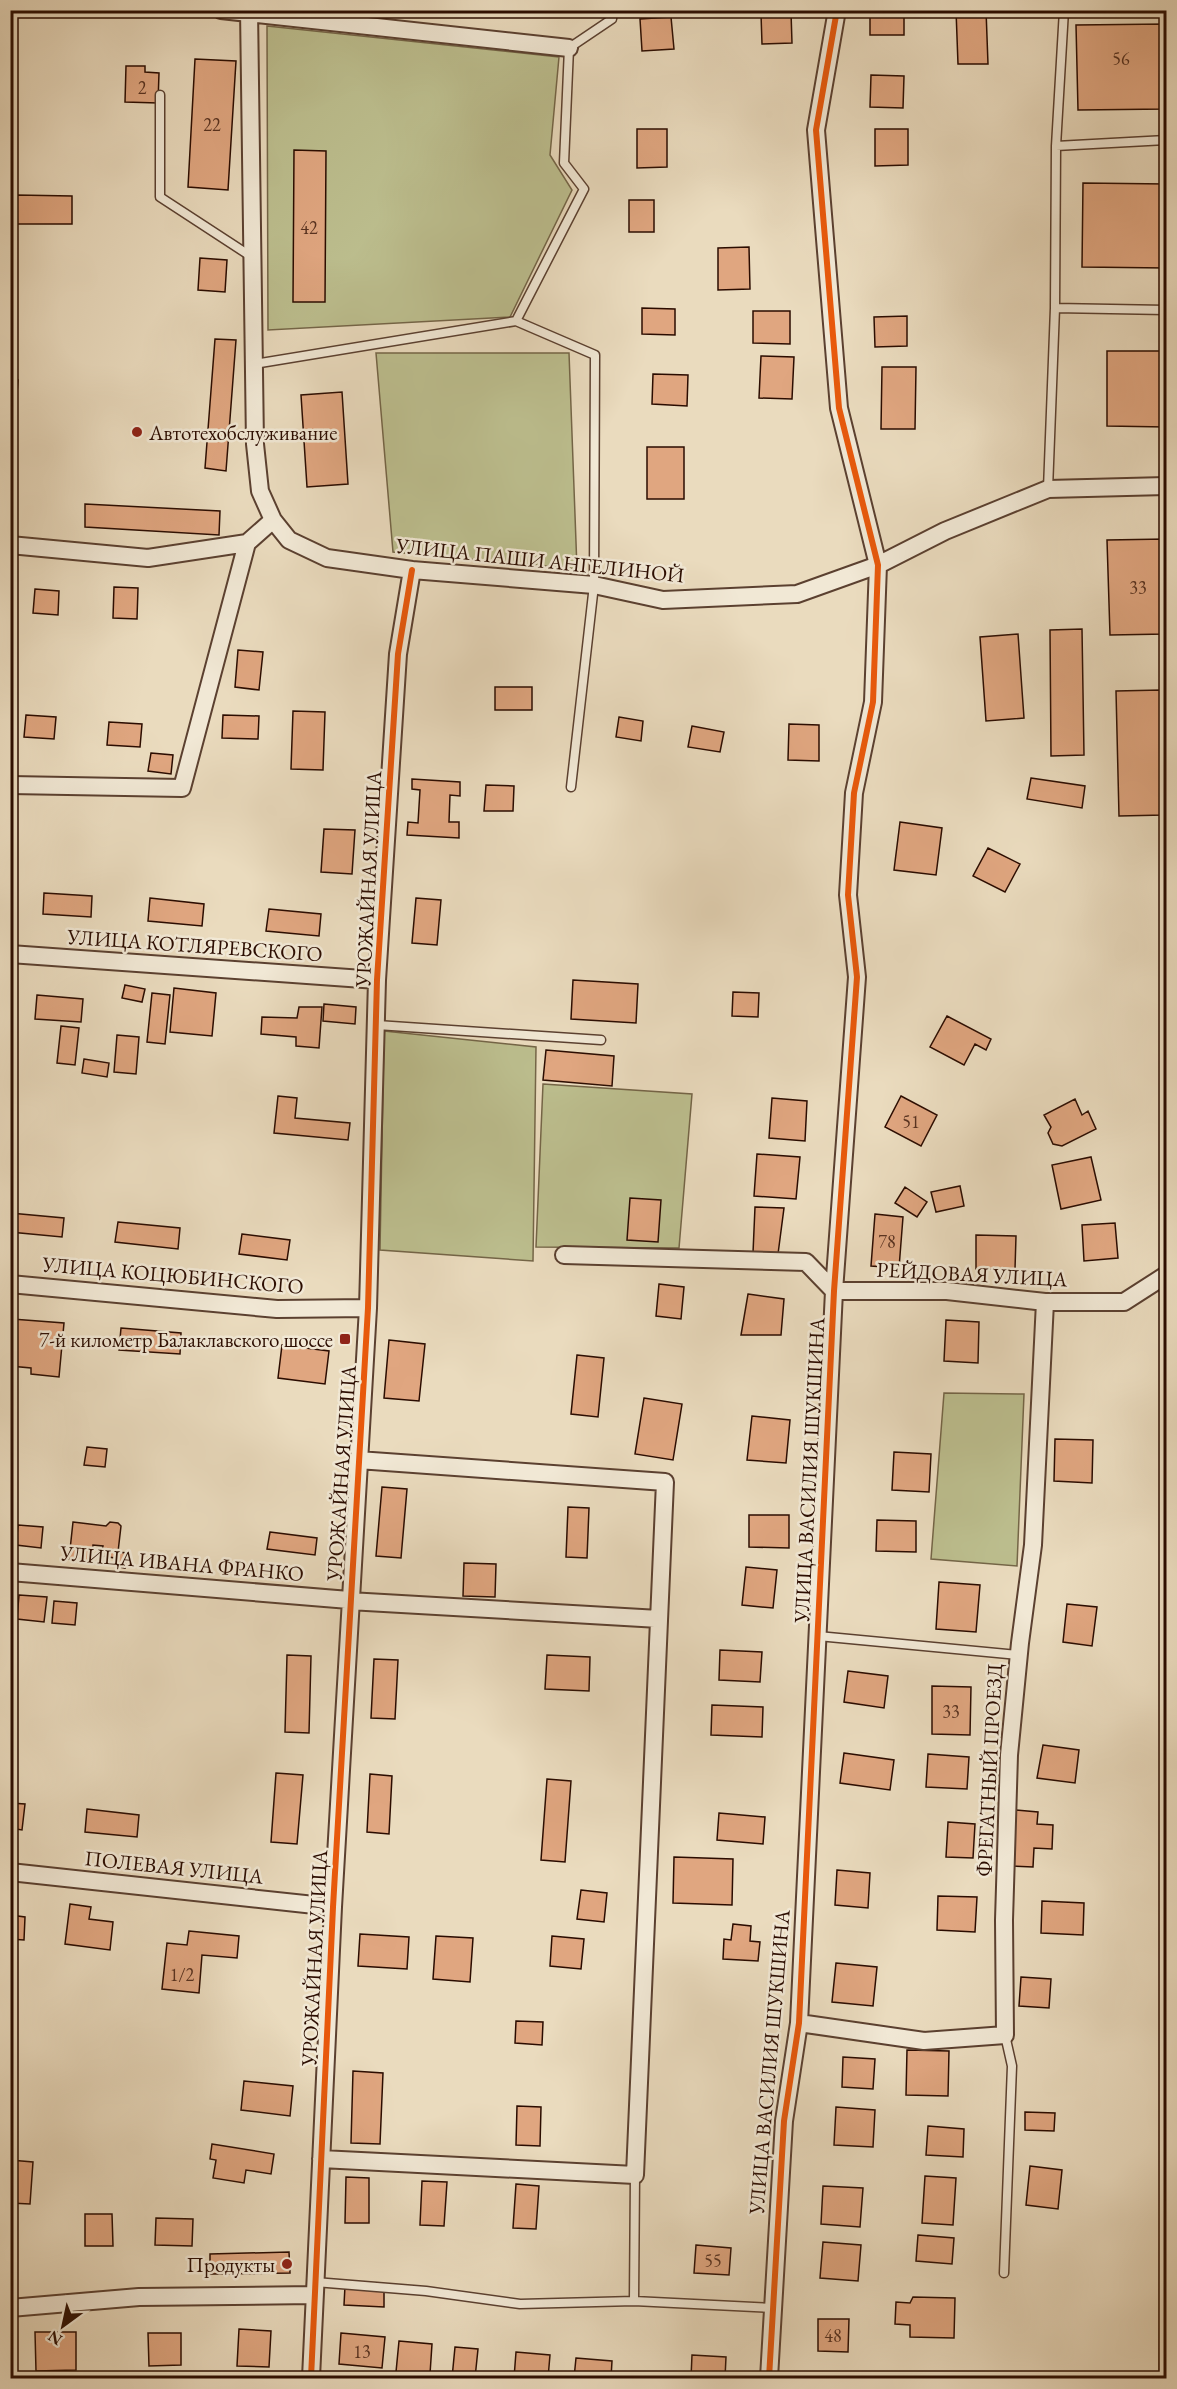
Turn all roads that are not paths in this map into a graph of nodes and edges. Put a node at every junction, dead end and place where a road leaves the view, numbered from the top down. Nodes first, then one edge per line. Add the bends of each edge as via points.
1 (221, 10) edge
2 (613, 10) edge
3 (837, 10) edge
4 (1064, 10) edge
5 (249, 13) edge
6 (569, 48) junction
7 (160, 95) dead end
8 (1167, 140) edge
9 (1056, 146) junction
10 (253, 257) junction
11 (1055, 308) junction
12 (1167, 310) edge
13 (516, 321) junction
14 (254, 364) junction
15 (1167, 486) edge
16 (1048, 489) junction
17 (273, 520) junction
18 (247, 543) junction
19 (10, 545) edge
20 (878, 565) junction
21 (412, 570) junction
22 (594, 585) junction
23 (10, 785) edge
24 (571, 788) dead end
25 (10, 954) edge
26 (377, 980) junction
27 (377, 1025) junction
28 (601, 1040) dead end
29 (564, 1255) dead end
30 (1167, 1275) edge
31 (10, 1284) edge
32 (834, 1291) junction
33 (1045, 1302) junction
34 (368, 1308) junction
35 (358, 1460) junction
36 (10, 1572) edge
37 (349, 1601) junction
38 (659, 1619) junction
39 (818, 1636) junction
40 (1018, 1655) junction
41 (10, 1872) edge
42 (333, 1907) junction
43 (799, 2023) junction
44 (1005, 2035) junction
45 (321, 2159) junction
46 (635, 2175) junction
47 (1004, 2273) dead end
48 (314, 2289) junction
49 (634, 2301) junction
50 (10, 2308) edge
51 (773, 2308) junction
52 (311, 2379) edge
53 (769, 2379) edge

1 - 5 street
2 - 6 lane via 612,19
3 - 20 street, УЛИЦА ВАСИЛИЯ ШУКШИНА via 816,130 839,408
4 - 9 lane
5 - 6 street
5 - 10 street, УЛИЦА ПАШИ АНГЕЛИНОЙ
6 - 13 lane via 564,163 584,189
7 - 10 lane via 160,197
8 - 9 lane
9 - 11 lane
10 - 14 street, УЛИЦА ПАШИ АНГЕЛИНОЙ
11 - 12 lane
11 - 16 lane
13 - 14 lane
13 - 22 lane via 595,355
14 - 17 street, УЛИЦА ПАШИ АНГЕЛИНОЙ via 260,491
15 - 16 street
16 - 20 street, УЛИЦА ПАШИ АНГЕЛИНОЙ via 945,531
17 - 18 street
17 - 21 street, УЛИЦА ПАШИ АНГЕЛИНОЙ via 288,540 327,558
18 - 19 street via 148,558
18 - 23 street via 182,788
20 - 22 street, УЛИЦА ПАШИ АНГЕЛИНОЙ via 797,594 663,600
20 - 32 street, УЛИЦА ВАСИЛИЯ ШУКШИНА via 873,702 854,793 848,895 857,977
21 - 22 street, УЛИЦА ПАШИ АНГЕЛИНОЙ
21 - 26 street, УРОЖАЙНАЯ УЛИЦА via 399,654
22 - 24 lane
25 - 26 street, УЛИЦА КОТЛЯРЕВСКОГО
26 - 27 street, УРОЖАЙНАЯ УЛИЦА
27 - 28 lane
27 - 34 street, УРОЖАЙНАЯ УЛИЦА
29 - 32 street via 806,1262
30 - 33 street, РЕЙДОВАЯ УЛИЦА via 1124,1302
31 - 34 street, УЛИЦА КОЦЮБИНСКОГО via 277,1309
32 - 33 street, РЕЙДОВАЯ УЛИЦА via 947,1291
32 - 39 street, УЛИЦА ВАСИЛИЯ ШУКШИНА
33 - 40 street, ФРЕГАТНЫЙ ПРОЕЗД via 1033,1545
34 - 35 street, УРОЖАЙНАЯ УЛИЦА
35 - 37 street, УРОЖАЙНАЯ УЛИЦА
35 - 38 street via 665,1482
36 - 37 street, УЛИЦА ИВАНА ФРАНКО
37 - 38 street, УЛИЦА ИВАНА ФРАНКО
37 - 42 street, УРОЖАЙНАЯ УЛИЦА
38 - 46 street
39 - 40 lane
39 - 43 street, УЛИЦА ВАСИЛИЯ ШУКШИНА
40 - 44 street, ФРЕГАТНЫЙ ПРОЕЗД via 1009,1755
41 - 42 street, ПОЛЕВАЯ УЛИЦА
42 - 45 street, УРОЖАЙНАЯ УЛИЦА
43 - 44 street via 924,2041
43 - 51 street, УЛИЦА ВАСИЛИЯ ШУКШИНА via 784,2121
44 - 47 lane via 1012,2066
45 - 46 street
45 - 48 street, УРОЖАЙНАЯ УЛИЦА
46 - 49 lane
48 - 49 lane via 426,2291 520,2304
48 - 50 street
48 - 52 street, УРОЖАЙНАЯ УЛИЦА
49 - 51 lane
51 - 53 street, УЛИЦА ВАСИЛИЯ ШУКШИНА

